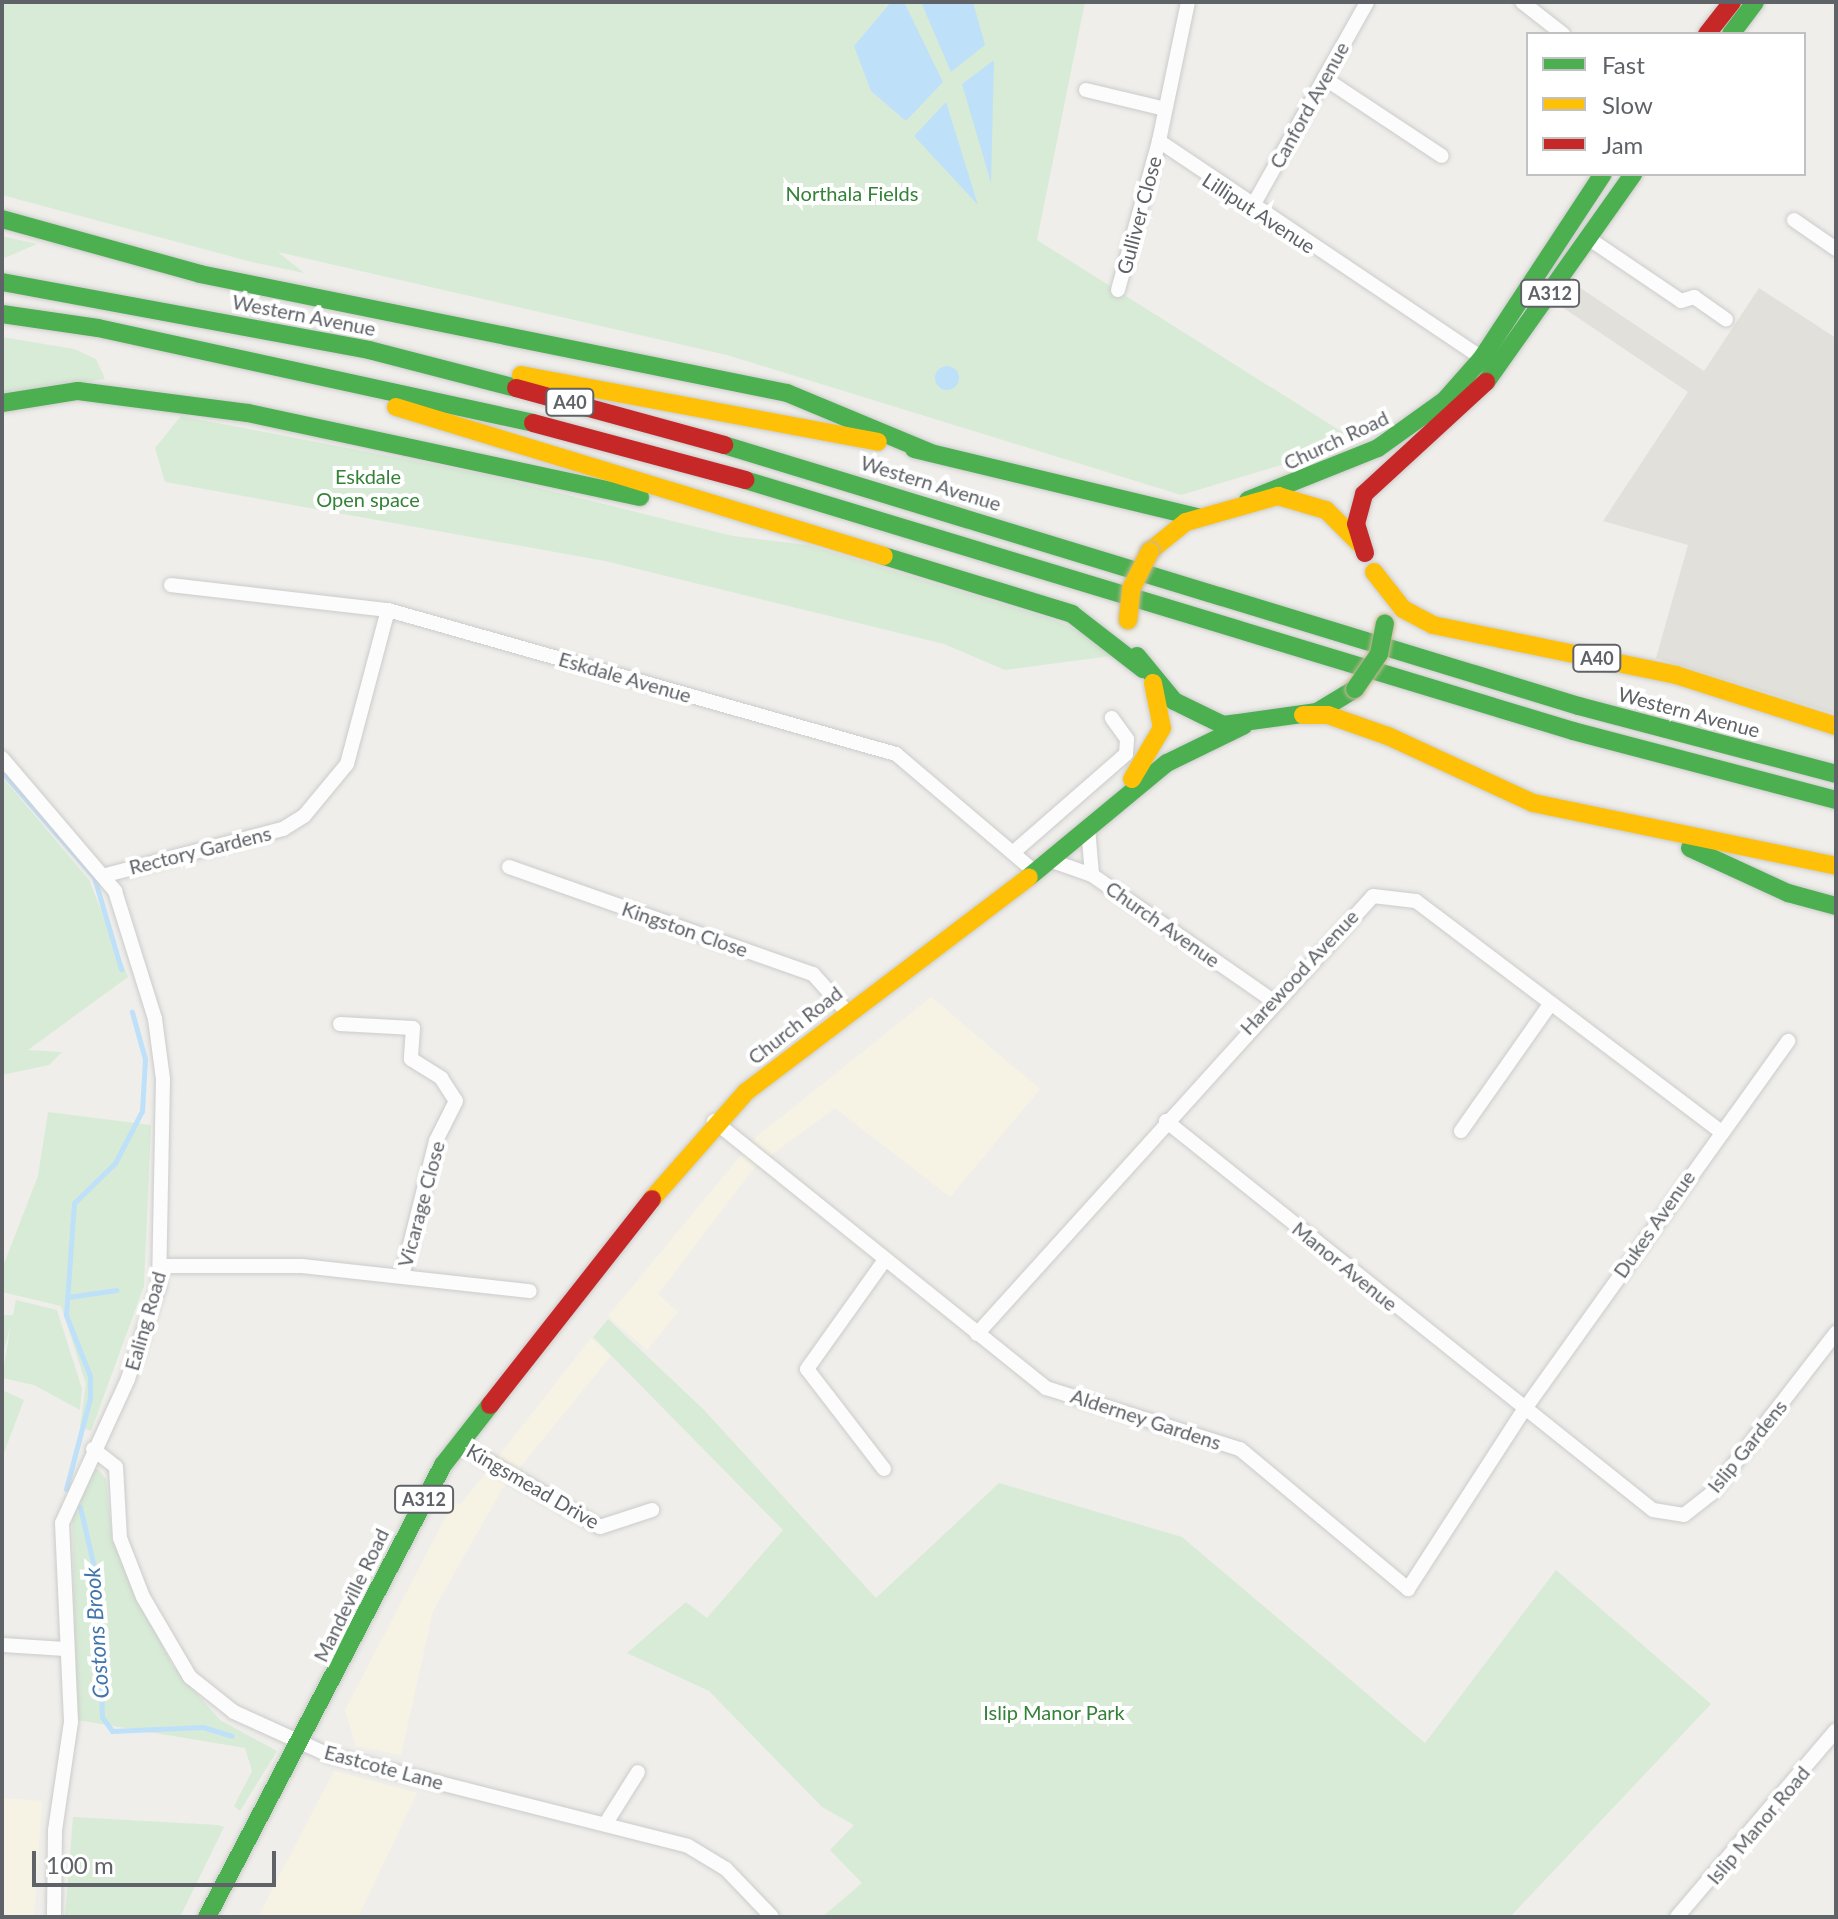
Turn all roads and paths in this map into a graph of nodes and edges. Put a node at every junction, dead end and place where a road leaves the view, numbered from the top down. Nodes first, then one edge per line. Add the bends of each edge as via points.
1 (1188, 2) edge
2 (1367, 2) edge
3 (1522, 2) edge
4 (1732, 2) edge
5 (1755, 2) edge
6 (1560, 32) edge
7 (1709, 32) edge
8 (1732, 32) edge
9 (1324, 78) junction
10 (1086, 90) dead end
11 (1165, 109) junction
12 (1159, 141) junction
13 (1442, 156) dead end
14 (1602, 176) edge
15 (1632, 176) edge
16 (1251, 209) junction
17 (2, 219) edge
18 (1794, 220) dead end
19 (1588, 238) junction
20 (1836, 249) edge
21 (2, 282) edge
22 (1118, 290) dead end
23 (2, 314) edge
24 (1726, 319) dead end
25 (369, 350) junction
26 (234, 356) junction
27 (1482, 358) junction
28 (2, 403) edge
29 (929, 452) junction
30 (1248, 500) junction
31 (1198, 517) junction
32 (806, 534) junction
33 (1365, 553) junction
34 (1374, 572) junction
35 (171, 585) dead end
36 (388, 610) junction
37 (1147, 674) junction
38 (1303, 715) junction
39 (1112, 718) dead end
40 (1254, 724) junction
41 (1836, 726) edge
42 (2, 758) edge
43 (1836, 774) edge
44 (1836, 800) edge
45 (1093, 823) junction
46 (1656, 832) junction
47 (1016, 850) junction
48 (1042, 866) junction
49 (1836, 866) edge
50 (509, 867) dead end
51 (106, 875) junction
52 (1092, 875) junction
53 (1836, 906) edge
54 (1272, 1000) junction
55 (1551, 1003) junction
56 (847, 1012) junction
57 (340, 1024) dead end
58 (1788, 1041) dead end
59 (714, 1121) junction
60 (1166, 1121) junction
61 (1461, 1131) dead end
62 (1720, 1131) junction
63 (884, 1261) junction
64 (162, 1266) junction
65 (402, 1276) junction
66 (530, 1291) dead end
67 (562, 1310) joint
68 (1836, 1333) edge
69 (977, 1334) junction
70 (1524, 1410) junction
71 (458, 1443) junction
72 (93, 1449) junction
73 (884, 1469) dead end
74 (652, 1510) dead end
75 (2, 1645) edge
76 (66, 1649) junction
77 (1836, 1730) edge
78 (301, 1742) junction
79 (638, 1772) dead end
80 (606, 1823) junction
81 (54, 1917) edge
82 (207, 1917) edge
83 (772, 1917) edge
84 (1677, 1917) edge

1 - 11 street
2 - 9 street, Canford Avenue
3 - 6 street
4 - 7 main road
5 - 8 main road
9 - 13 street
9 - 16 street, Canford Avenue
10 - 11 street
11 - 12 street
12 - 16 street, Lilliput Avenue
12 - 22 street, Gulliver Close
14 - 27 main road, Church Road / A312
15 - 19 main road, A312
16 - 27 street, Lilliput Avenue
17 - 29 main road via 200,274 787,393
18 - 20 street
19 - 24 street via 1681,301 1694,297
19 - 33 main road, A312 via 1477,395 1364,494 1356,524
21 - 25 main road, Western Avenue / A40
23 - 26 main road, A40
25 - 29 main road, A40
25 - 43 main road, Western Avenue / A40 via 659,425 1579,706
26 - 32 main road, A40
26 - 44 main road, A40 via 628,444 1573,731
27 - 30 main road, Church Road / A312 via 1405,432
28 - 32 main road via 78,391 248,413
29 - 31 main road, A40
30 - 31 main road, A312
30 - 33 main road, A312 via 1278,496 1316,505 1346,526
31 - 37 main road, A312, bridge via 1150,551 1131,589 1128,620
32 - 37 main road, A40 via 1072,614 1108,635
33 - 34 main road, A312
34 - 38 main road, A312, bridge via 1385,624 1379,654 1355,689
34 - 41 main road, A40 via 1403,609 1433,625 1676,675
35 - 36 street, Eskdale Avenue
36 - 47 street, Eskdale Avenue via 896,754
36 - 51 street, Rectory Gardens via 347,764 304,816 283,829
37 - 40 main road, A312 via 1210,721
37 - 45 main road, A312 via 1163,710 1159,740
38 - 40 main road, A312
38 - 46 main road via 1328,715 1388,736 1533,803
39 - 47 street via 1127,739 1126,754
40 - 45 main road, A312 via 1181,753
42 - 51 street, Ealing Road
45 - 48 main road, Church Road / A312
45 - 52 street
46 - 49 main road
46 - 53 main road via 1788,893
47 - 48 street, Eskdale Avenue
48 - 52 street, Church Avenue
48 - 56 main road, Church Road / A312
50 - 56 street, Kingston Close via 813,974
51 - 64 street, Ealing Road via 125,913 161,1052
52 - 54 street, Church Avenue
54 - 55 street, Harewood Avenue via 1353,910 1392,893 1416,901
54 - 60 street, Harewood Avenue
55 - 61 street
55 - 62 street, Harewood Avenue
56 - 59 main road, Church Road / A312
57 - 65 street, Vicarage Close via 413,1028 411,1059 452,1088 456,1101 436,1141
58 - 62 street, Dukes Avenue
59 - 63 street, Alderney Gardens
59 - 67 main road, Church Road / A312
60 - 69 street, Harewood Avenue
60 - 70 street, Manor Avenue
62 - 70 street, Dukes Avenue
63 - 69 street, Alderney Gardens
63 - 73 street via 807,1369
64 - 65 street via 247,1264
64 - 72 street, Ealing Road via 128,1379
65 - 66 street
67 - 71 main road, Mandeville Road / A312
68 - 70 street, Islip Gardens via 1711,1494 1684,1515 1653,1510
69 - 70 street, Alderney Gardens via 1046,1388 1240,1449 1408,1589
71 - 74 street, Kingsmead Drive via 600,1527
71 - 78 main road, Mandeville Road / A312
72 - 76 street, Ealing Road via 62,1523
72 - 78 street, Eastcote Lane via 116,1467 120,1538 143,1597 190,1677 234,1712
75 - 76 street
76 - 81 street, Ealing Road via 71,1722 55,1831
77 - 84 street, Islip Manor Road via 1748,1842
78 - 80 street, Eastcote Lane
78 - 82 main road, Mandeville Road / A312
79 - 80 street
80 - 83 street, Eastcote Lane via 688,1846 726,1869

